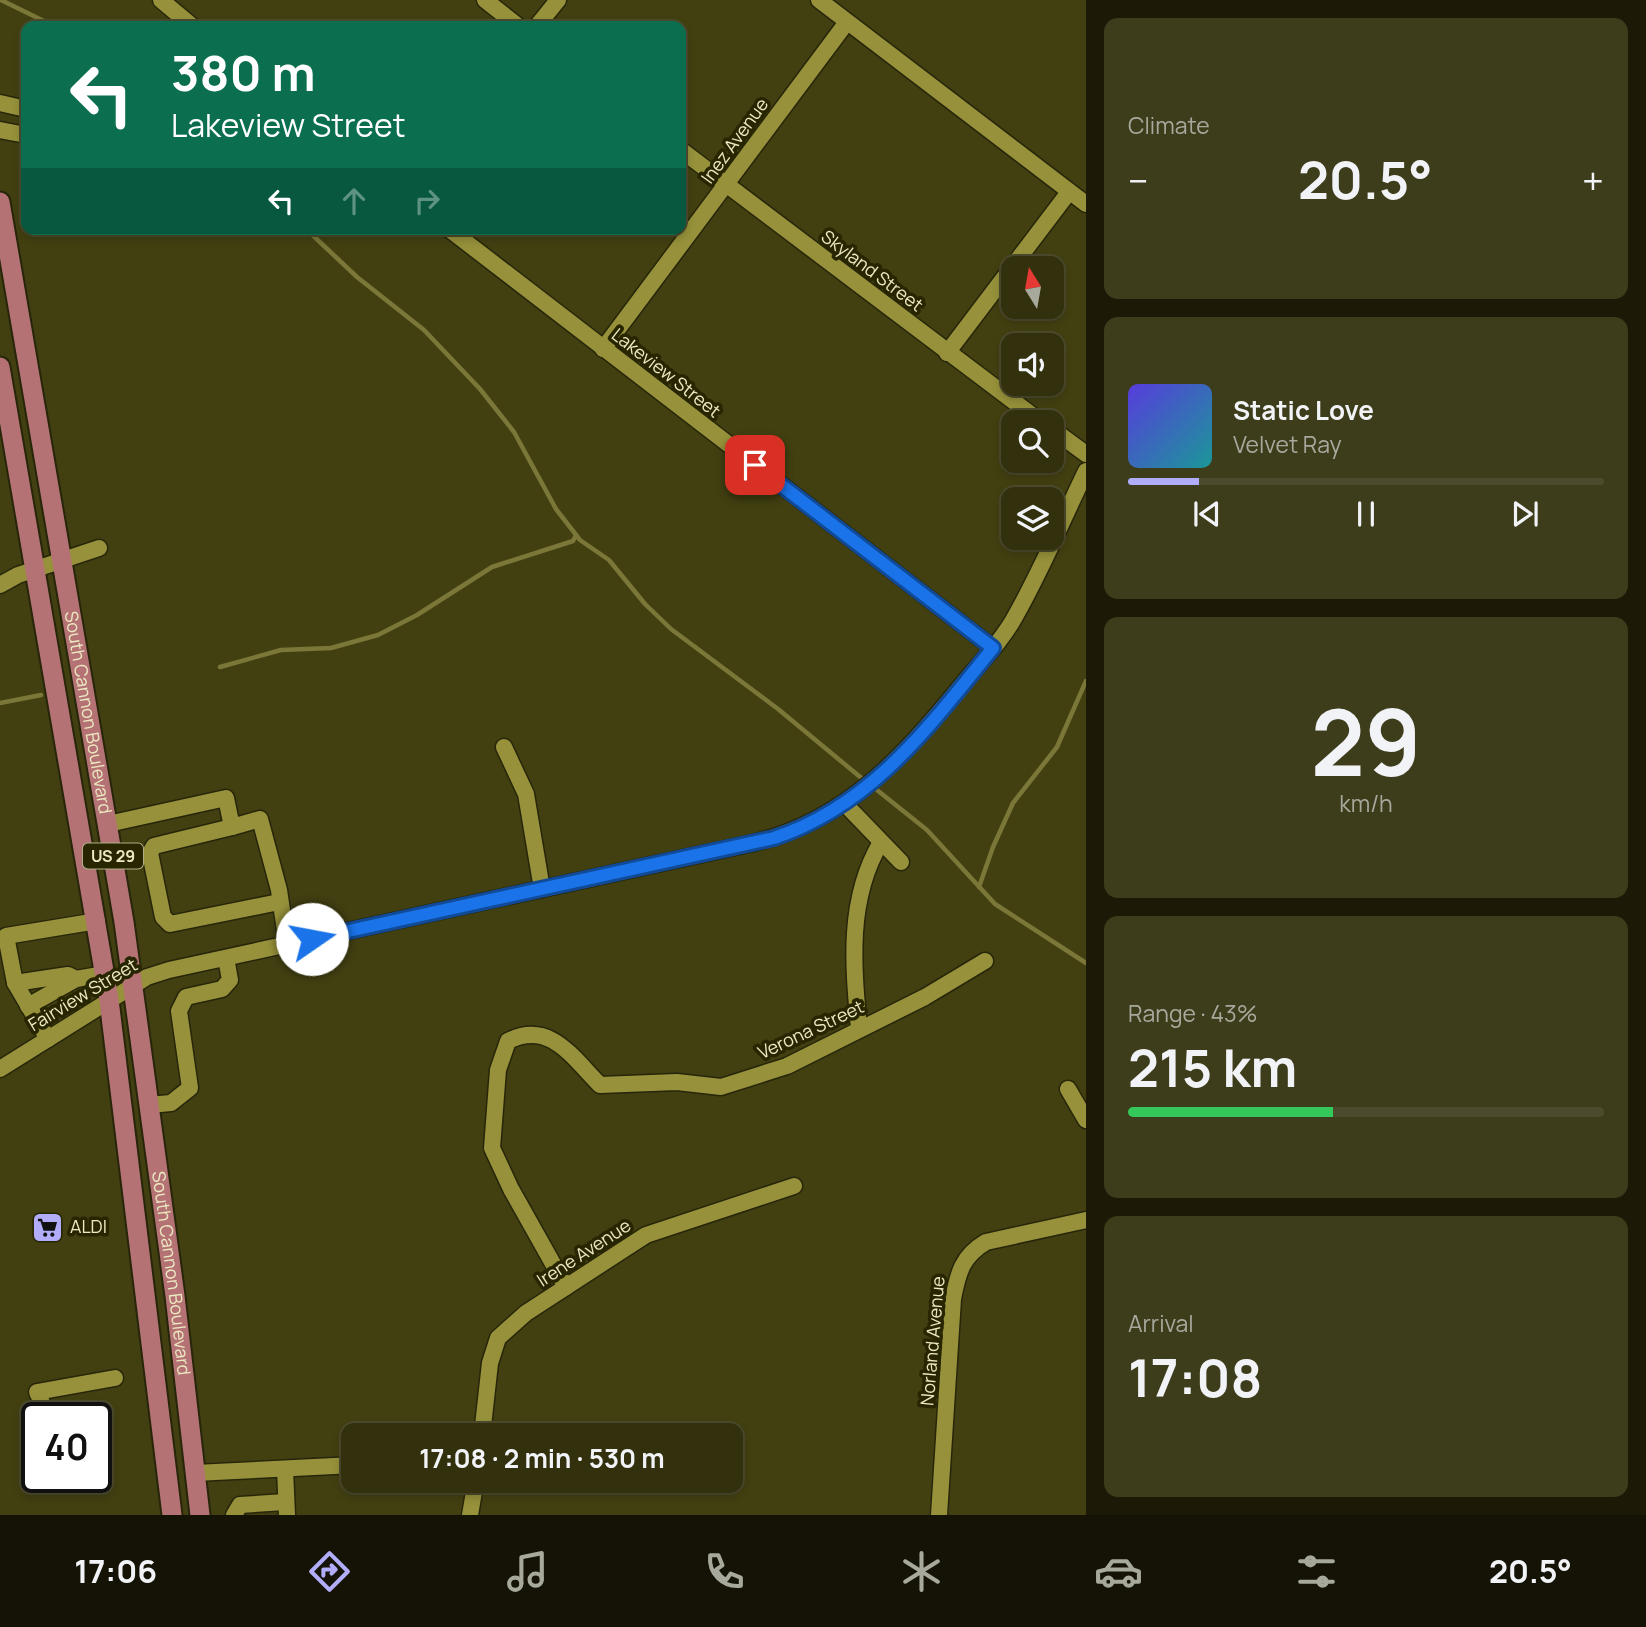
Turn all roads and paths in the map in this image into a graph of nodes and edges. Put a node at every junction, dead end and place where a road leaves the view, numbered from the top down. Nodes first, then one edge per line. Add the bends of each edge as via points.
1 (161, 0) edge
2 (485, 0) edge
3 (558, 0) edge
4 (819, 0) edge
5 (186, 21) edge
6 (512, 21) edge
7 (541, 21) edge
8 (847, 22) junction
9 (0, 103) edge
10 (21, 109) edge
11 (0, 130) edge
12 (21, 134) edge
13 (686, 154) edge
14 (726, 185) junction
15 (1069, 192) junction
16 (0, 202) edge
17 (1086, 204) edge
18 (457, 235) edge
19 (603, 349) junction
20 (947, 352) junction
21 (0, 367) edge
22 (1025, 410) edge
23 (1064, 438) edge
24 (1086, 454) edge
25 (1086, 471) edge
26 (99, 548) dead end
27 (63, 560) junction
28 (36, 570) junction
29 (0, 585) edge
30 (993, 648) junction
31 (504, 747) dead end
32 (845, 804) junction
33 (108, 824) junction
34 (232, 827) junction
35 (881, 842) junction
36 (901, 862) dead end
37 (542, 889) junction
38 (279, 902) junction
39 (97, 921) junction
40 (286, 944) junction
41 (226, 958) junction
42 (985, 961) dead end
43 (105, 974) junction
44 (76, 979) junction
45 (15, 983) junction
46 (133, 986) junction
47 (109, 1000) junction
48 (28, 1006) junction
49 (859, 1028) junction
50 (48, 1039) junction
51 (0, 1069) edge
52 (1068, 1088) dead end
53 (149, 1105) junction
54 (1086, 1120) edge
55 (794, 1186) dead end
56 (1086, 1220) edge
57 (566, 1287) junction
58 (115, 1378) dead end
59 (41, 1402) edge
60 (483, 1423) edge
61 (341, 1466) edge
62 (285, 1469) junction
63 (195, 1473) junction
64 (473, 1493) edge
65 (286, 1508) edge
66 (172, 1515) edge
67 (200, 1515) edge
68 (234, 1515) edge
69 (470, 1515) edge
70 (939, 1515) edge

1 - 5 street
2 - 6 street
3 - 7 street
4 - 8 street
8 - 14 street, Inez Avenue
8 - 15 street
9 - 10 street
11 - 12 street
13 - 14 street, Skyland Street
14 - 19 street, Inez Avenue
14 - 20 street, Skyland Street
15 - 17 street
15 - 20 street
16 - 27 main road, South Cannon Boulevard / US 29
18 - 19 street, Lakeview Street
19 - 30 street, Lakeview Street
20 - 22 street, Skyland Street
21 - 28 main road, South Cannon Boulevard / US 29
23 - 24 street
25 - 30 street, Fairview Street via 1017,614
26 - 27 street
27 - 28 street
27 - 33 main road, South Cannon Boulevard / US 29
28 - 29 street
28 - 39 main road, South Cannon Boulevard / US 29
30 - 32 street, Fairview Street via 894,765
31 - 37 street via 526,794
32 - 35 street
32 - 37 street, Fairview Street via 768,840
33 - 34 street via 226,798
33 - 46 main road, South Cannon Boulevard / US 29
34 - 38 street via 260,820
34 - 38 street via 154,846 150,853 163,917 170,924
35 - 36 street
35 - 49 street via 864,881 856,917 853,963
37 - 40 street, Fairview Street
38 - 40 street
39 - 43 main road, South Cannon Boulevard / US 29
39 - 45 street via 6,936
40 - 41 street, Fairview Street
41 - 46 street, Fairview Street via 169,970
41 - 53 street via 230,980 222,989 186,997 178,1011 190,1088 171,1102
42 - 49 street, Verona Street via 925,997
43 - 44 street
43 - 47 main road, South Cannon Boulevard / US 29
44 - 45 street via 68,975
44 - 48 street
45 - 48 street
46 - 47 street, Fairview Street
46 - 53 main road, South Cannon Boulevard / US 29
47 - 50 street, Fairview Street
47 - 66 main road, South Cannon Boulevard / US 29
48 - 50 street
49 - 57 street, Verona Street via 788,1066 721,1087 677,1082 600,1085 560,1045 542,1034 524,1033 508,1041 498,1070 492,1149
50 - 51 street, Fairview Street
52 - 54 street
53 - 63 main road, South Cannon Boulevard / US 29
55 - 57 street, Irene Avenue via 646,1235
56 - 70 street, Norland Avenue via 986,1242 974,1249 958,1270
57 - 60 street, Irene Avenue via 498,1338 490,1363
58 - 59 street via 37,1392
61 - 62 street
62 - 63 street
62 - 65 street
63 - 67 main road, South Cannon Boulevard / US 29
64 - 69 street
65 - 68 street via 240,1505

